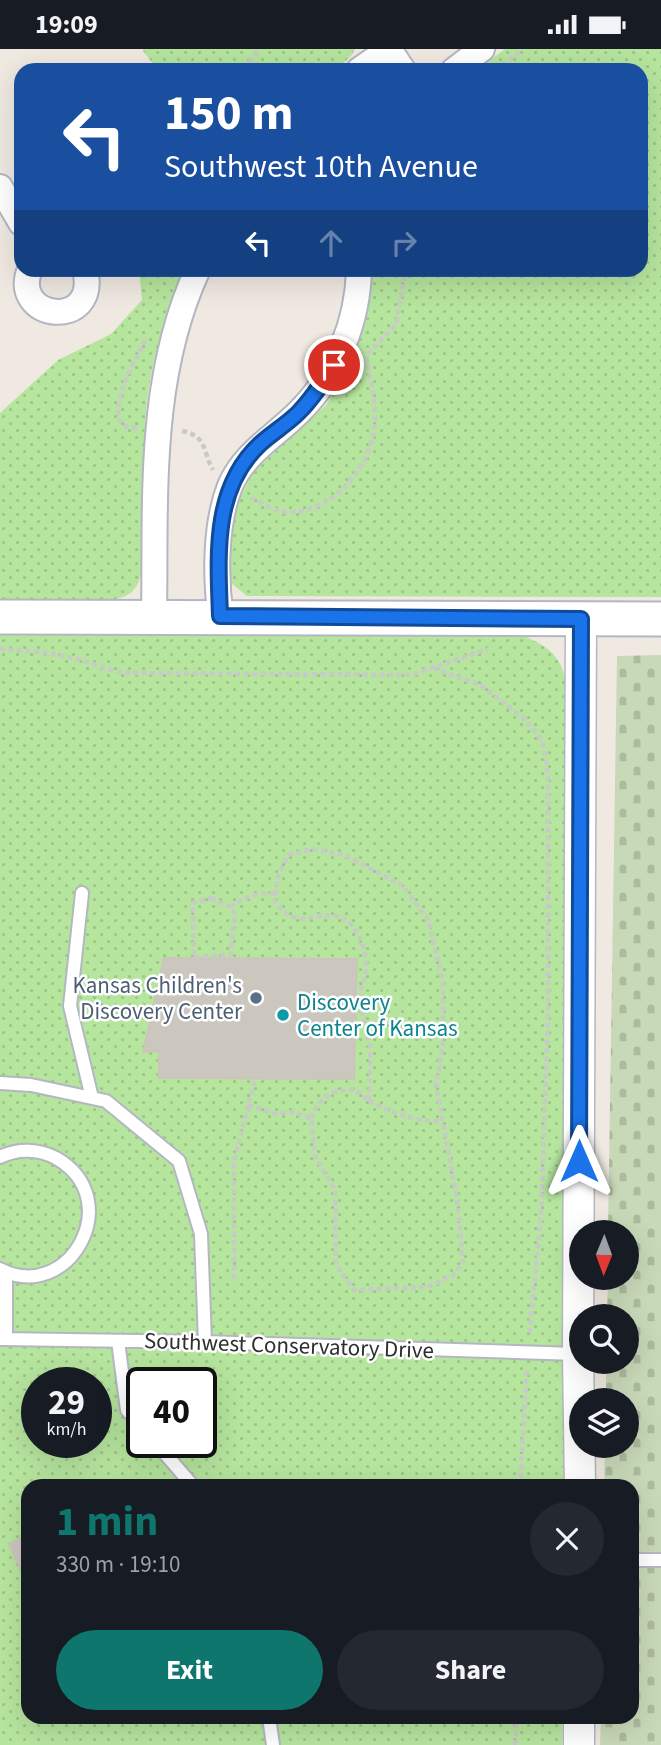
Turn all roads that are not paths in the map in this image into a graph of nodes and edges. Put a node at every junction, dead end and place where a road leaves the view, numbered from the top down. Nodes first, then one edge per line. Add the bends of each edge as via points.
1 (389, 49) edge
2 (482, 49) edge
3 (369, 63) edge
4 (463, 63) edge
5 (0, 187) edge
6 (14, 211) edge
7 (27, 277) edge
8 (87, 277) edge
9 (195, 277) edge
10 (358, 277) edge
11 (0, 617) edge
12 (220, 618) junction
13 (154, 619) junction
14 (581, 619) junction
15 (661, 619) edge
16 (82, 893) dead end
17 (0, 1083) edge
18 (92, 1098) junction
19 (0, 1157) edge
20 (3, 1270) edge
21 (578, 1304) edge
22 (3, 1339) edge
23 (118, 1341) junction
24 (205, 1342) junction
25 (569, 1354) edge
26 (578, 1374) edge
27 (126, 1402) edge
28 (169, 1458) edge
29 (187, 1479) edge
30 (580, 1479) edge
31 (639, 1560) edge
32 (661, 1560) edge
33 (270, 1724) edge
34 (579, 1724) edge
35 (273, 1745) edge
36 (579, 1745) edge

1 - 3 street
2 - 4 street
5 - 6 street
7 - 8 street via 33,302 55,313 79,305 86,294
9 - 13 street via 176,326 158,415
10 - 12 street via 357,301 334,365 298,413 259,445 231,485 221,516 218,549
11 - 13 main road
12 - 13 main road
12 - 14 main road
14 - 15 main road
14 - 21 street
16 - 18 lane via 70,1006
17 - 18 lane
18 - 24 lane via 106,1101 178,1161 201,1234
19 - 20 lane via 27,1150 48,1154 67,1164 81,1181 89,1202 82,1244 68,1261 49,1272 27,1275
20 - 22 lane
22 - 23 lane, Southwest Conservatory Drive
23 - 24 lane, Southwest Conservatory Drive
23 - 27 lane
24 - 25 lane, Southwest Conservatory Drive
26 - 30 street
28 - 29 lane
31 - 32 lane
33 - 35 lane
34 - 36 street

